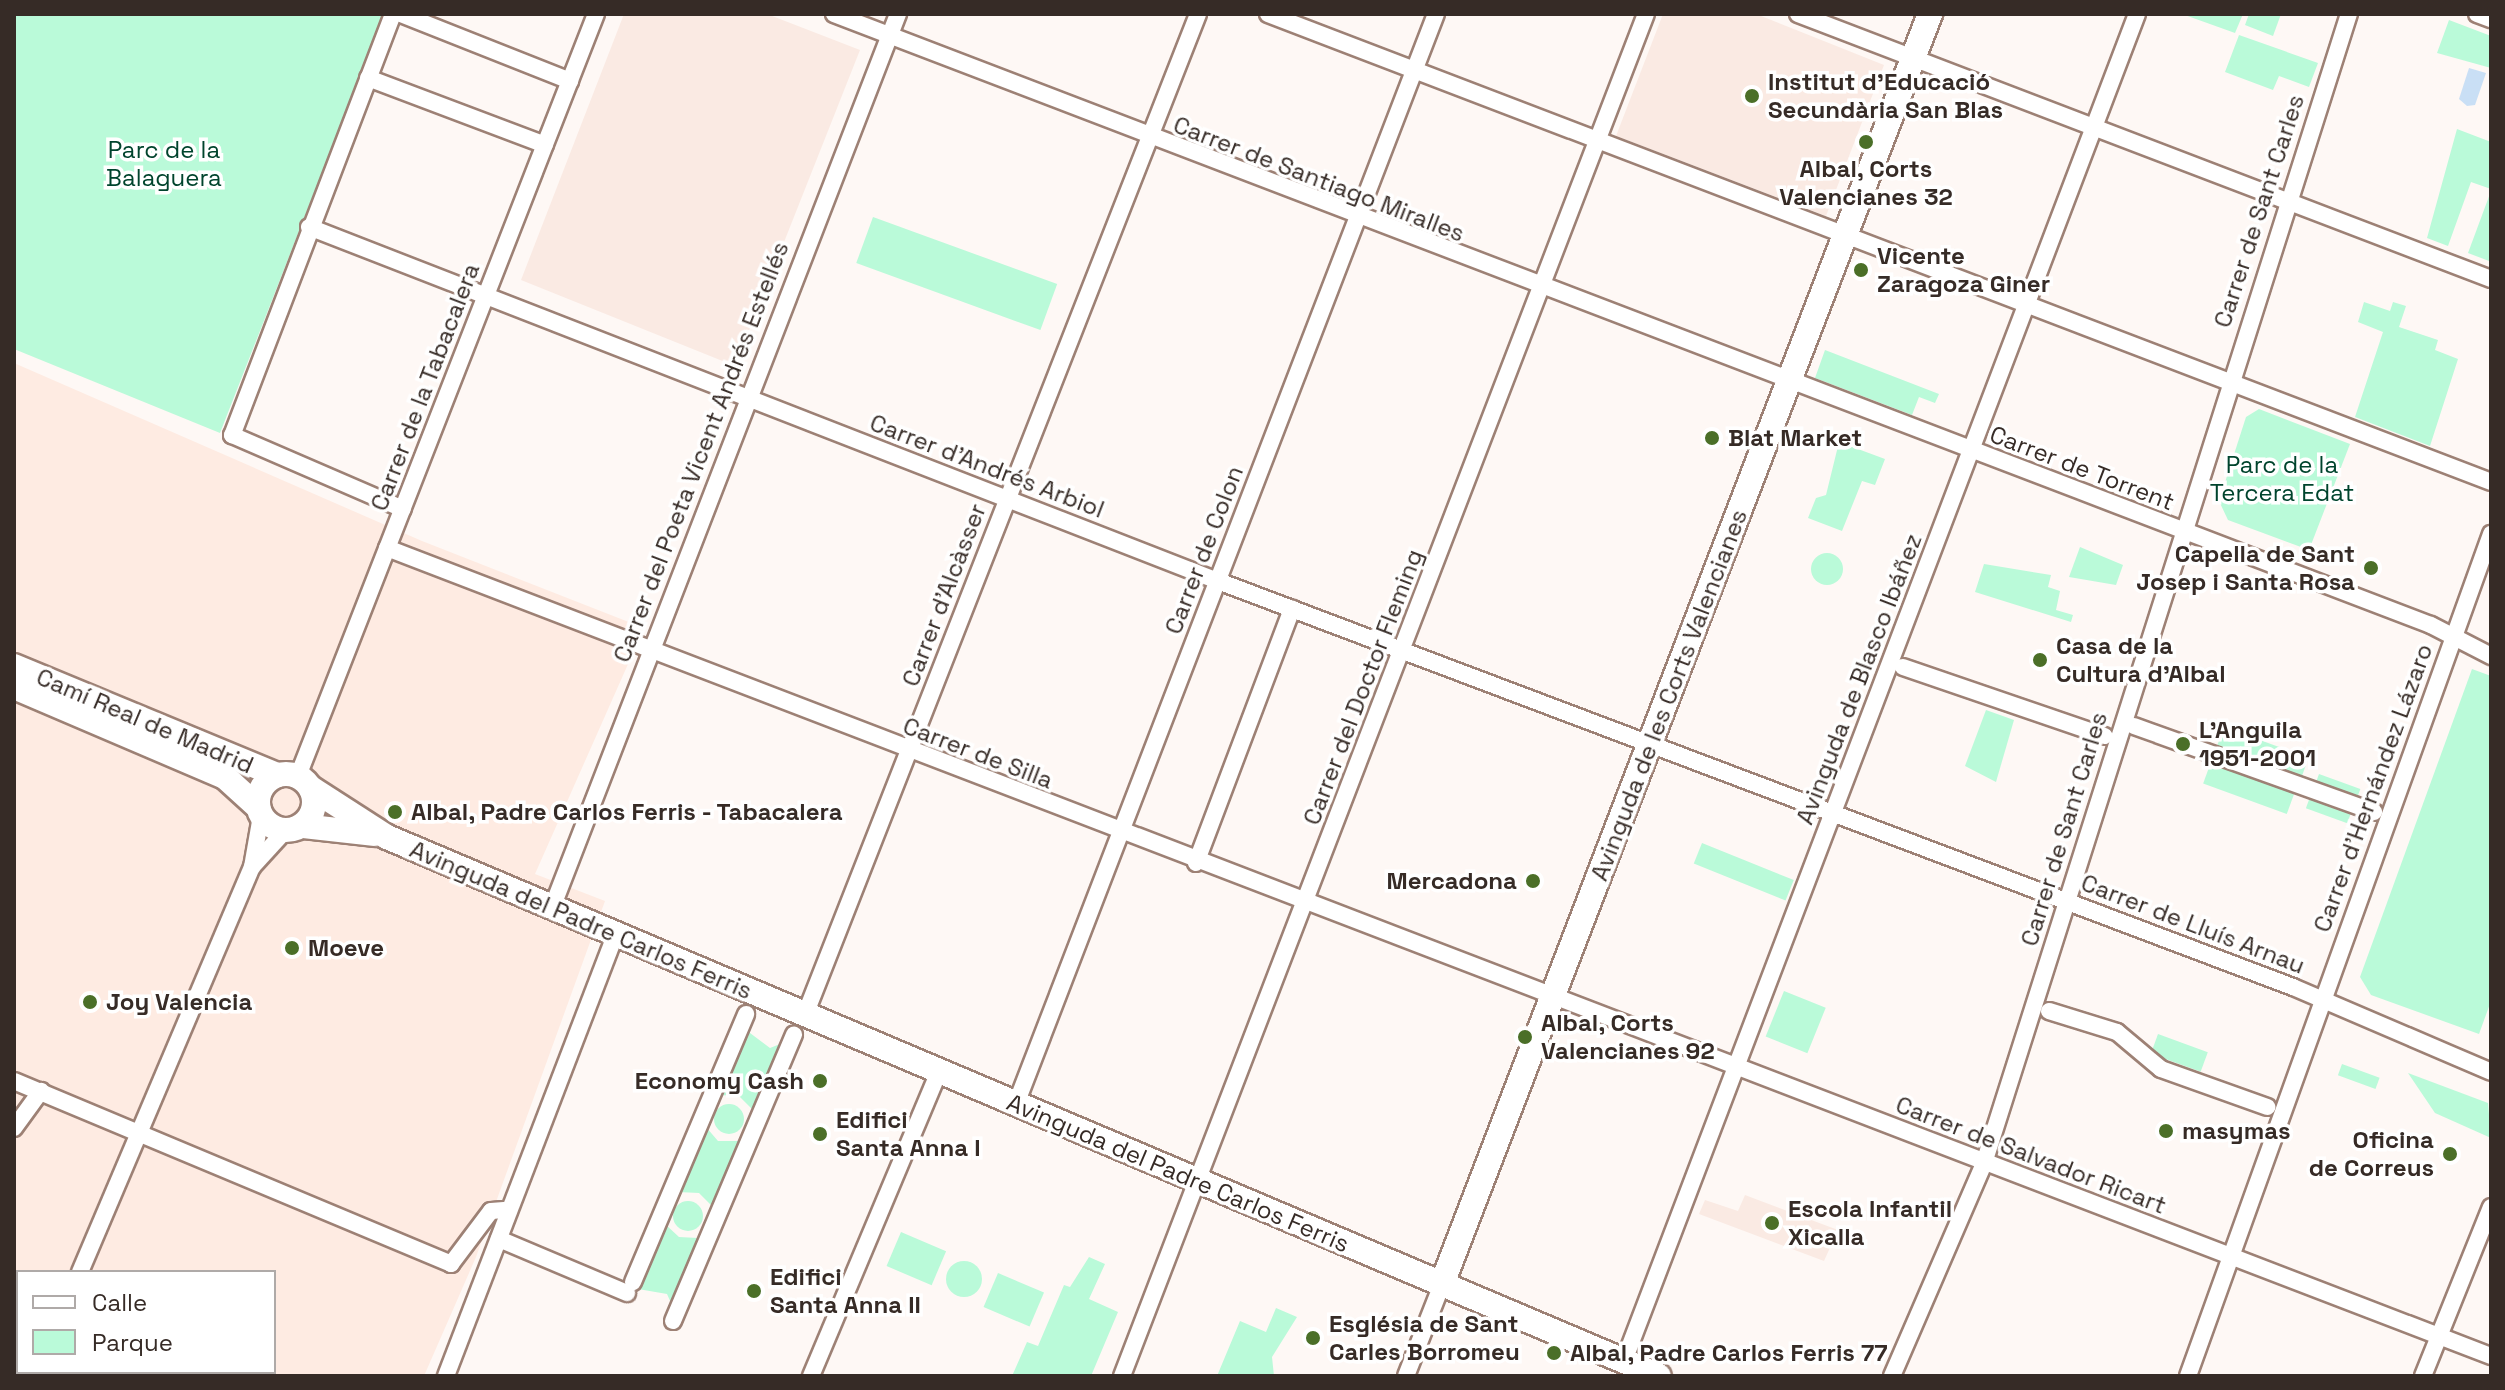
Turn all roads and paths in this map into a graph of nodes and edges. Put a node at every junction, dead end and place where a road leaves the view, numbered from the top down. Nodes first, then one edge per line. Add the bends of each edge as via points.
1 (393, 14) edge
2 (401, 14) edge
3 (596, 14) edge
4 (834, 14) edge
5 (898, 14) edge
6 (1198, 14) edge
7 (1268, 14) edge
8 (1436, 14) edge
9 (1646, 14) edge
10 (1798, 14) edge
11 (1930, 14) edge
12 (2137, 14) edge
13 (2349, 14) edge
14 (2477, 14) edge
15 (2491, 19) edge
16 (889, 36) junction
17 (1913, 57) junction
18 (1413, 71) junction
19 (368, 78) junction
20 (570, 81) junction
21 (2096, 126) junction
22 (1597, 139) junction
23 (1149, 140) junction
24 (545, 145) junction
25 (2286, 198) junction
26 (1355, 217) junction
27 (309, 227) junction
28 (1844, 237) junction
29 (2491, 279) edge
30 (1541, 286) junction
31 (486, 297) junction
32 (2027, 307) junction
33 (1788, 382) junction
34 (2228, 384) junction
35 (747, 399) junction
36 (1972, 452) junction
37 (2491, 482) edge
38 (1007, 499) junction
39 (403, 509) junction
40 (2182, 530) junction
41 (2491, 534) edge
42 (387, 548) junction
43 (1218, 581) junction
44 (1292, 609) junction
45 (2453, 638) junction
46 (1401, 650) junction
47 (649, 652) junction
48 (2491, 656) edge
49 (14, 666) edge
50 (1903, 667) dead end
51 (14, 687) edge
52 (2134, 726) dead end
53 (2104, 736) dead end
54 (1650, 744) junction
55 (909, 753) junction
56 (295, 780) junction
57 (260, 812) junction
58 (2374, 812) dead end
59 (1833, 815) junction
60 (293, 828) junction
61 (1120, 833) junction
62 (387, 837) junction
63 (1196, 863) junction
64 (252, 867) junction
65 (2066, 902) junction
66 (1307, 904) junction
67 (552, 908) junction
68 (615, 935) junction
69 (1553, 997) junction
70 (2322, 999) junction
71 (2049, 1011) dead end
72 (746, 1014) dead end
73 (799, 1024) junction
74 (1738, 1068) junction
75 (939, 1071) junction
76 (2491, 1072) edge
77 (14, 1081) edge
78 (41, 1091) junction
79 (1016, 1104) junction
80 (2267, 1107) dead end
81 (14, 1128) edge
82 (138, 1133) junction
83 (1984, 1163) junction
84 (1200, 1183) junction
85 (2491, 1207) edge
86 (504, 1210) junction
87 (499, 1239) junction
88 (2234, 1258) junction
89 (81, 1270) edge
90 (1442, 1284) junction
91 (673, 1321) dead end
92 (2444, 1338) junction
93 (2491, 1356) edge
94 (1624, 1361) junction
95 (446, 1376) edge
96 (811, 1376) edge
97 (1122, 1376) edge
98 (1406, 1376) edge
99 (1659, 1376) edge
100 (1892, 1376) edge
101 (2188, 1376) edge
102 (2423, 1376) edge

1 - 19 street
2 - 20 street
3 - 20 street, Carrer de la Tabacalera
4 - 16 street, Carrer de Santiago Miralles
5 - 16 street, Carrer del Poeta Vicent Andrés Estellés
6 - 23 street, Carrer d'Alcàsser
7 - 18 street
8 - 18 street, Carrer de Colon
9 - 22 street, Carrer del Doctor Fleming
10 - 17 street
11 - 17 street, Avinguda de les Corts Valencianes
12 - 21 street, Avinguda de Blasco Ibáñez
13 - 25 street, Carrer de Sant Carles
14 - 15 street
16 - 23 street, Carrer de Santiago Miralles
16 - 35 street, Carrer del Poeta Vicent Andrés Estellés
17 - 21 street
17 - 28 street, Avinguda de les Corts Valencianes
18 - 22 street
18 - 26 street, Carrer de Colon
19 - 24 street
19 - 27 street
20 - 24 street, Carrer de la Tabacalera
21 - 25 street
21 - 32 street, Avinguda de Blasco Ibáñez
22 - 28 street
22 - 30 street, Carrer del Doctor Fleming
23 - 26 street, Carrer de Santiago Miralles
23 - 38 street, Carrer d'Alcàsser
24 - 31 street, Carrer de la Tabacalera
25 - 29 street
25 - 34 street, Carrer de Sant Carles
26 - 30 street, Carrer de Santiago Miralles
26 - 43 street, Carrer de Colon
27 - 31 street, Carrer d'Andrés Arbiol
27 - 39 street via 232,435
28 - 32 street
28 - 33 street, Avinguda de les Corts Valencianes
30 - 33 street, Carrer de Santiago Miralles
30 - 46 street, Carrer del Doctor Fleming
31 - 35 street, Carrer d'Andrés Arbiol
31 - 39 street, Carrer de la Tabacalera
32 - 34 street
32 - 36 street, Avinguda de Blasco Ibáñez
33 - 36 street, Carrer de Torrent
33 - 54 street, Avinguda de les Corts Valencianes
34 - 37 street
34 - 40 street, Carrer de Sant Carles
35 - 38 street, Carrer d'Andrés Arbiol
35 - 47 street, Carrer del Poeta Vicent Andrés Estellés
36 - 40 street, Carrer de Torrent
36 - 59 street, Avinguda de Blasco Ibáñez
38 - 43 street, Carrer d'Andrés Arbiol
38 - 55 street, Carrer d'Alcàsser
39 - 42 street, Carrer de la Tabacalera
40 - 45 street, Carrer de Torrent
40 - 65 street, Carrer de Sant Carles
41 - 45 street, Carrer d'Hernández Lázaro
42 - 47 street, Carrer de Silla
42 - 56 street, Carrer de la Tabacalera
43 - 44 street, Carrer d'Andrés Arbiol
43 - 61 street, Carrer de Colon
44 - 46 street, Carrer d'Andrés Arbiol
44 - 63 street
45 - 48 street, Carrer de Torrent
45 - 70 street, Carrer d'Hernández Lázaro
46 - 54 street, Carrer d'Andrés Arbiol
46 - 66 street, Carrer del Doctor Fleming
47 - 55 street, Carrer de Silla
47 - 67 street, Carrer del Poeta Vicent Andrés Estellés
49 - 56 street, Camí Real de Madrid
50 - 53 street
51 - 57 street, Camí Real de Madrid via 225,777
52 - 58 street
54 - 59 street, Carrer de Lluís Arnau
54 - 69 street, Avinguda de les Corts Valencianes
55 - 61 street, Carrer de Silla
55 - 73 street, Carrer d'Alcàsser
56 - 57 street via 260,791
56 - 60 street via 313,813
56 - 62 street, Avinguda del Padre Carlos Ferris
57 - 60 street, Camí Real de Madrid
57 - 64 street
59 - 65 street, Carrer de Lluís Arnau
59 - 74 street, Avinguda de Blasco Ibáñez
60 - 62 street, Avinguda del Padre Carlos Ferris
60 - 64 street
61 - 63 street, Carrer de Silla
61 - 79 street, Carrer de Colon
62 - 67 street, Avinguda del Padre Carlos Ferris
63 - 66 street, Carrer de Silla
64 - 82 street
65 - 70 street, Carrer de Lluís Arnau
65 - 83 street, Carrer de Sant Carles
66 - 69 street, Carrer de Silla
66 - 84 street, Carrer del Doctor Fleming
67 - 68 street, Avinguda del Padre Carlos Ferris
68 - 73 street, Avinguda del Padre Carlos Ferris
68 - 86 street
69 - 74 street, Carrer de Salvador Ricart
69 - 90 street, Avinguda de les Corts Valencianes
70 - 76 street, Carrer de Lluís Arnau via 2373,1027
70 - 88 street, Carrer d'Hernández Lázaro
71 - 80 street via 2117,1032 2161,1069
72 - 87 street via 630,1288
73 - 75 street, Avinguda del Padre Carlos Ferris
73 - 91 street, Carrer d'Alcàsser
74 - 83 street, Carrer de Salvador Ricart
74 - 94 street, Avinguda de Blasco Ibáñez
75 - 79 street, Avinguda del Padre Carlos Ferris
75 - 96 street
77 - 78 street
78 - 81 street
78 - 82 street
79 - 84 street, Avinguda del Padre Carlos Ferris
82 - 86 street via 451,1264 491,1211
82 - 89 street
83 - 88 street, Carrer de Salvador Ricart
83 - 100 street, Carrer de Sant Carles
84 - 90 street, Avinguda del Padre Carlos Ferris
84 - 97 street, Carrer del Doctor Fleming
85 - 92 street
86 - 87 street
87 - 95 street
88 - 92 street, Carrer de Salvador Ricart
88 - 101 street, Carrer d'Hernández Lázaro
90 - 94 street, Avinguda del Padre Carlos Ferris
90 - 98 street, Avinguda de les Corts Valencianes
92 - 93 street, Carrer de Salvador Ricart
92 - 102 street
94 - 99 street, Avinguda del Padre Carlos Ferris

